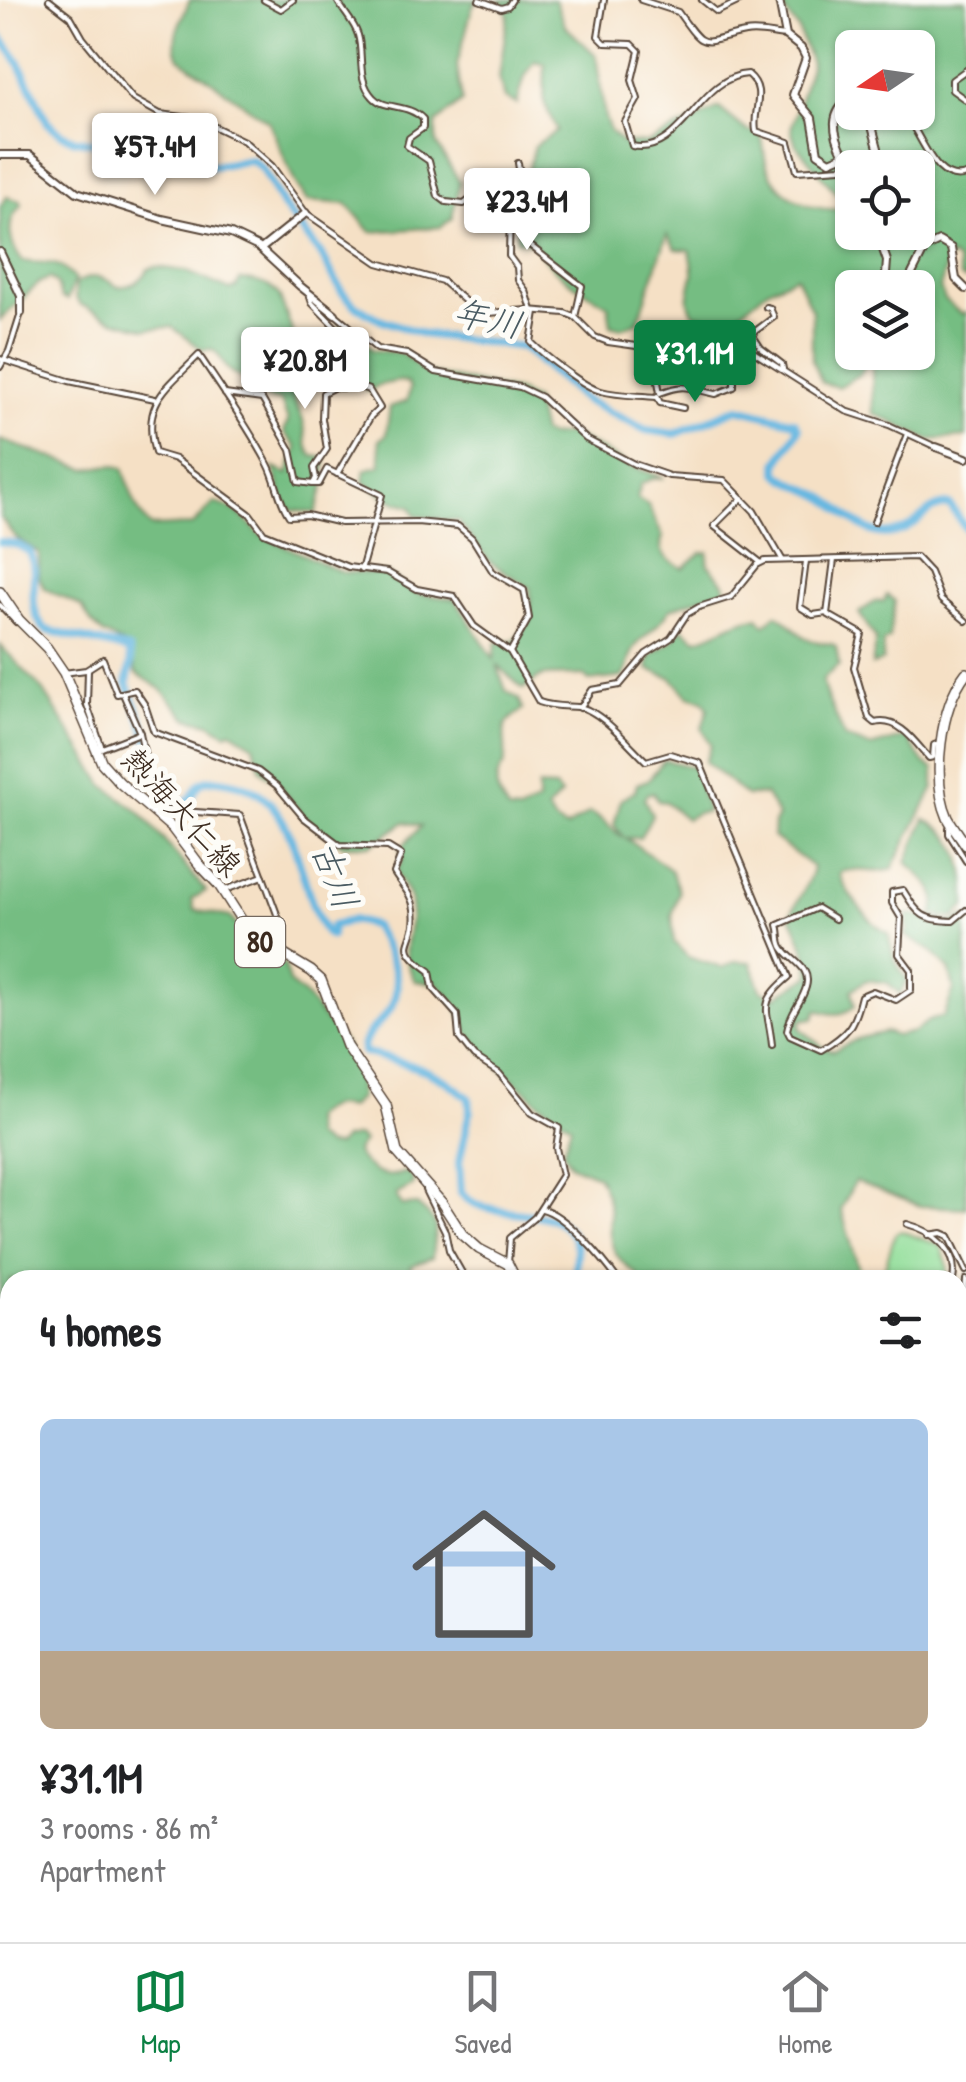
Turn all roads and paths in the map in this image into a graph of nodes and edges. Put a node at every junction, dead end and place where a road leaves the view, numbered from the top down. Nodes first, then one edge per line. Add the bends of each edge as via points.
1 (48, 0) edge
2 (264, 0) edge
3 (293, 0) edge
4 (338, 0) edge
5 (479, 0) edge
6 (512, 0) edge
7 (604, 0) edge
8 (641, 0) edge
9 (702, 0) edge
10 (742, 0) edge
11 (779, 0) edge
12 (786, 36) junction
13 (966, 70) edge
14 (966, 100) edge
15 (835, 119) edge
16 (917, 130) edge
17 (841, 150) edge
18 (0, 155) edge
19 (835, 159) edge
20 (518, 163) dead end
21 (835, 169) edge
22 (966, 175) edge
23 (507, 194) junction
24 (304, 215) junction
25 (262, 249) junction
26 (0, 252) edge
27 (914, 270) edge
28 (966, 289) edge
29 (309, 294) junction
30 (766, 307) dead end
31 (534, 310) junction
32 (21, 313) joint
33 (336, 314) joint
34 (574, 317) junction
35 (652, 348) junction
36 (734, 348) junction
37 (2, 360) edge
38 (0, 368) edge
39 (783, 369) junction
40 (336, 388) junction
41 (225, 394) junction
42 (658, 395) junction
43 (156, 400) junction
44 (682, 408) dead end
45 (907, 434) junction
46 (936, 447) joint
47 (966, 450) edge
48 (962, 457) edge
49 (338, 474) junction
50 (313, 484) junction
51 (742, 498) junction
52 (874, 522) dead end
53 (375, 523) junction
54 (782, 558) junction
55 (806, 560) junction
56 (834, 560) junction
57 (760, 562) junction
58 (360, 570) junction
59 (0, 592) edge
60 (0, 605) edge
61 (827, 612) junction
62 (966, 621) edge
63 (35, 637) junction
64 (510, 652) junction
65 (88, 669) junction
66 (64, 673) junction
67 (966, 673) edge
68 (124, 694) junction
69 (580, 708) junction
70 (140, 733) junction
71 (940, 743) junction
72 (145, 756) dead end
73 (158, 814) junction
74 (952, 824) junction
75 (966, 844) edge
76 (966, 861) edge
77 (263, 876) junction
78 (223, 891) junction
79 (966, 910) edge
80 (835, 919) dead end
81 (278, 952) junction
82 (772, 1044) dead end
83 (419, 1177) junction
84 (542, 1209) junction
85 (906, 1224) dead end
86 (929, 1235) junction
87 (508, 1264) junction
88 (459, 1270) edge
89 (511, 1270) edge
90 (609, 1270) edge
91 (954, 1270) edge
92 (966, 1270) edge

1 - 24 street via 71,18 130,97 160,114 199,119 244,140 272,166
2 - 3 street via 280,9
4 - 23 street via 357,32 360,68 372,97 423,120 408,146 429,161 438,196 464,204 482,189
5 - 6 street via 501,8
7 - 21 street via 598,36 640,52 632,80 638,99 625,122 632,146 662,142 704,96 728,77 745,74 759,90 756,131 789,142 797,171
8 - 12 street via 678,12 692,36 710,43 749,32
9 - 10 street via 718,12
11 - 12 street
12 - 19 street via 806,55 793,95 812,118 818,153
13 - 14 street via 952,80 952,90
15 - 17 street
16 - 22 street via 944,174
18 - 25 street via 30,155 77,192 231,234
20 - 23 street
23 - 31 street via 510,256
23 - 34 street via 520,208 522,240 581,282
24 - 25 street
24 - 31 street via 378,263 442,282 482,312
25 - 29 street
26 - 32 street via 21,296
27 - 28 street via 924,248 939,241 951,248 956,279
29 - 33 street
29 - 40 street via 353,348 359,377
30 - 39 street via 774,317 753,336
31 - 34 street
31 - 42 street via 531,342 591,388
32 - 37 street
33 - 51 street via 378,349 408,354 436,372 520,387 551,405 586,440 669,476 724,480
34 - 35 street via 600,340
35 - 36 street
35 - 42 street
36 - 39 street
36 - 42 street via 734,387 716,394 680,386
37 - 38 street
37 - 43 street
39 - 45 street via 846,412
40 - 49 street via 369,390 380,408
40 - 50 street via 322,397 328,447 314,468
41 - 43 street via 199,355
41 - 50 street via 262,399 288,444 298,482
41 - 53 street via 267,462 289,516
42 - 44 street via 660,403
43 - 58 street via 149,422 155,453 175,459 250,514 264,533
45 - 46 street
45 - 52 street
46 - 48 street
47 - 48 street
49 - 50 street via 324,471
49 - 53 street via 382,495
51 - 54 street
51 - 57 street via 714,526
53 - 58 street
53 - 64 street via 455,525 469,534 490,569 524,590 528,620
54 - 55 street
54 - 57 street
55 - 56 street
55 - 61 street via 800,607 813,615
56 - 61 street
56 - 62 street via 920,559 941,600
57 - 69 street via 736,594 692,610 620,685 592,690
58 - 64 street via 387,572 417,589 450,594 474,626
59 - 63 main road, 熱海大仁線 / 80
60 - 63 street
61 - 71 street via 862,634 854,667 870,720 901,728 929,758
63 - 66 main road, 熱海大仁線 / 80
64 - 69 street via 539,702
65 - 66 street
65 - 68 street via 103,660 117,694
65 - 70 street via 87,705 101,748
66 - 73 main road, 熱海大仁線 / 80 via 102,763
67 - 71 main road via 953,693
68 - 70 street
68 - 84 street via 134,690 154,732 258,771 340,844 388,847 401,855 394,873 414,906 409,955 430,971 433,988 457,1015 459,1038 477,1061 499,1073 532,1113 559,1128 562,1175
69 - 82 street via 604,720 646,761 670,754 700,763 788,978 773,988 766,1007
70 - 72 street
71 - 74 main road via 942,792
73 - 77 street via 238,814
73 - 78 main road, 熱海大仁線 / 80
74 - 75 main road
74 - 76 street via 949,834
77 - 78 street
77 - 81 street via 284,932
78 - 81 main road, 熱海大仁線 / 80 via 251,935
79 - 80 street via 953,921 924,917 903,890 892,892 911,990 896,1000 873,991 862,996 850,1030 821,1050 786,1030 806,976 783,949 778,925 818,908
81 - 83 main road, 熱海大仁線 / 80 via 324,986 346,1046 386,1104 393,1144
83 - 87 main road, 熱海大仁線 / 80 via 470,1242
83 - 88 street
84 - 87 street via 510,1238
84 - 90 street via 569,1226
85 - 86 street
86 - 91 street via 946,1244
86 - 92 street via 949,1236
87 - 89 main road

